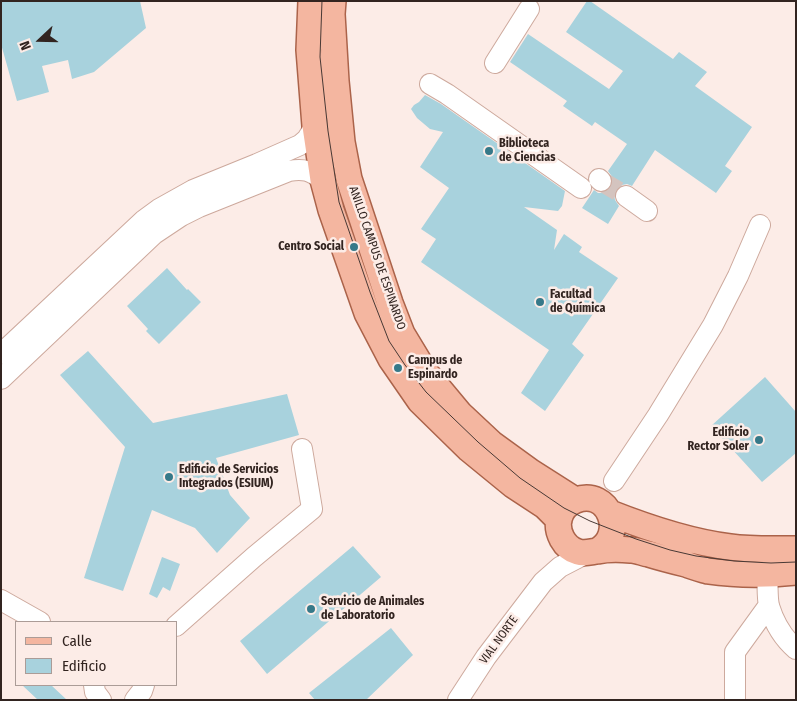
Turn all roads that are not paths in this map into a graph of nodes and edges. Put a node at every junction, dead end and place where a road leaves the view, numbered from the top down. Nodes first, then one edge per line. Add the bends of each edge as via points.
1 (311, 1) edge
2 (333, 1) edge
3 (530, 9) dead end
4 (495, 63) dead end
5 (430, 84) dead end
6 (315, 126) junction
7 (259, 173) junction
8 (323, 180) junction
9 (581, 188) tunnel mouth
10 (626, 196) tunnel mouth
11 (646, 211) dead end
12 (760, 226) dead end
13 (41, 329) junction
14 (1, 354) edge
15 (1, 379) edge
16 (302, 449) dead end
17 (614, 481) dead end
18 (575, 500) junction
19 (610, 513) junction
20 (558, 524) junction
21 (796, 549) edge
22 (592, 552) junction
23 (796, 572) edge
24 (767, 575) junction
25 (543, 582) junction
26 (1, 600) edge
27 (769, 605) junction
28 (38, 621) edge
29 (178, 624) edge
30 (796, 649) edge
31 (144, 686) edge
32 (135, 700) edge
33 (458, 700) edge
34 (735, 700) edge

1 - 6 main road, ANILLO CAMPUS DE ESPINARDO via 308,50
2 - 18 main road, ANILLO CAMPUS DE ESPINARDO via 336,81 349,179 402,334 425,372 460,414 491,443
3 - 4 street
5 - 9 street
6 - 7 street via 300,145
6 - 8 main road, ANILLO CAMPUS DE ESPINARDO
7 - 8 street via 305,170
7 - 13 street via 219,189 154,234
8 - 20 main road, ANILLO CAMPUS DE ESPINARDO via 330,210 367,313 390,359 420,401 468,449 545,506
10 - 11 street
12 - 17 street via 713,325
13 - 14 street
13 - 15 street
16 - 29 street via 312,509
18 - 19 main road, ANILLO CAMPUS DE ESPINARDO via 592,498 601,502
18 - 20 main road via 564,508
19 - 21 main road, ANILLO CAMPUS DE ESPINARDO via 693,540 730,547
19 - 22 main road via 613,526 610,535 605,545
20 - 22 main road, ANILLO CAMPUS DE ESPINARDO via 563,541 569,548
20 - 25 street, VIAL NORTE
22 - 24 main road, ANILLO CAMPUS DE ESPINARDO via 631,550 707,570
22 - 25 street, VIAL NORTE via 560,566
23 - 24 main road, ANILLO CAMPUS DE ESPINARDO
24 - 27 street
25 - 33 street, VIAL NORTE
26 - 28 street
27 - 30 street via 780,631
27 - 34 street via 735,652
31 - 32 street

